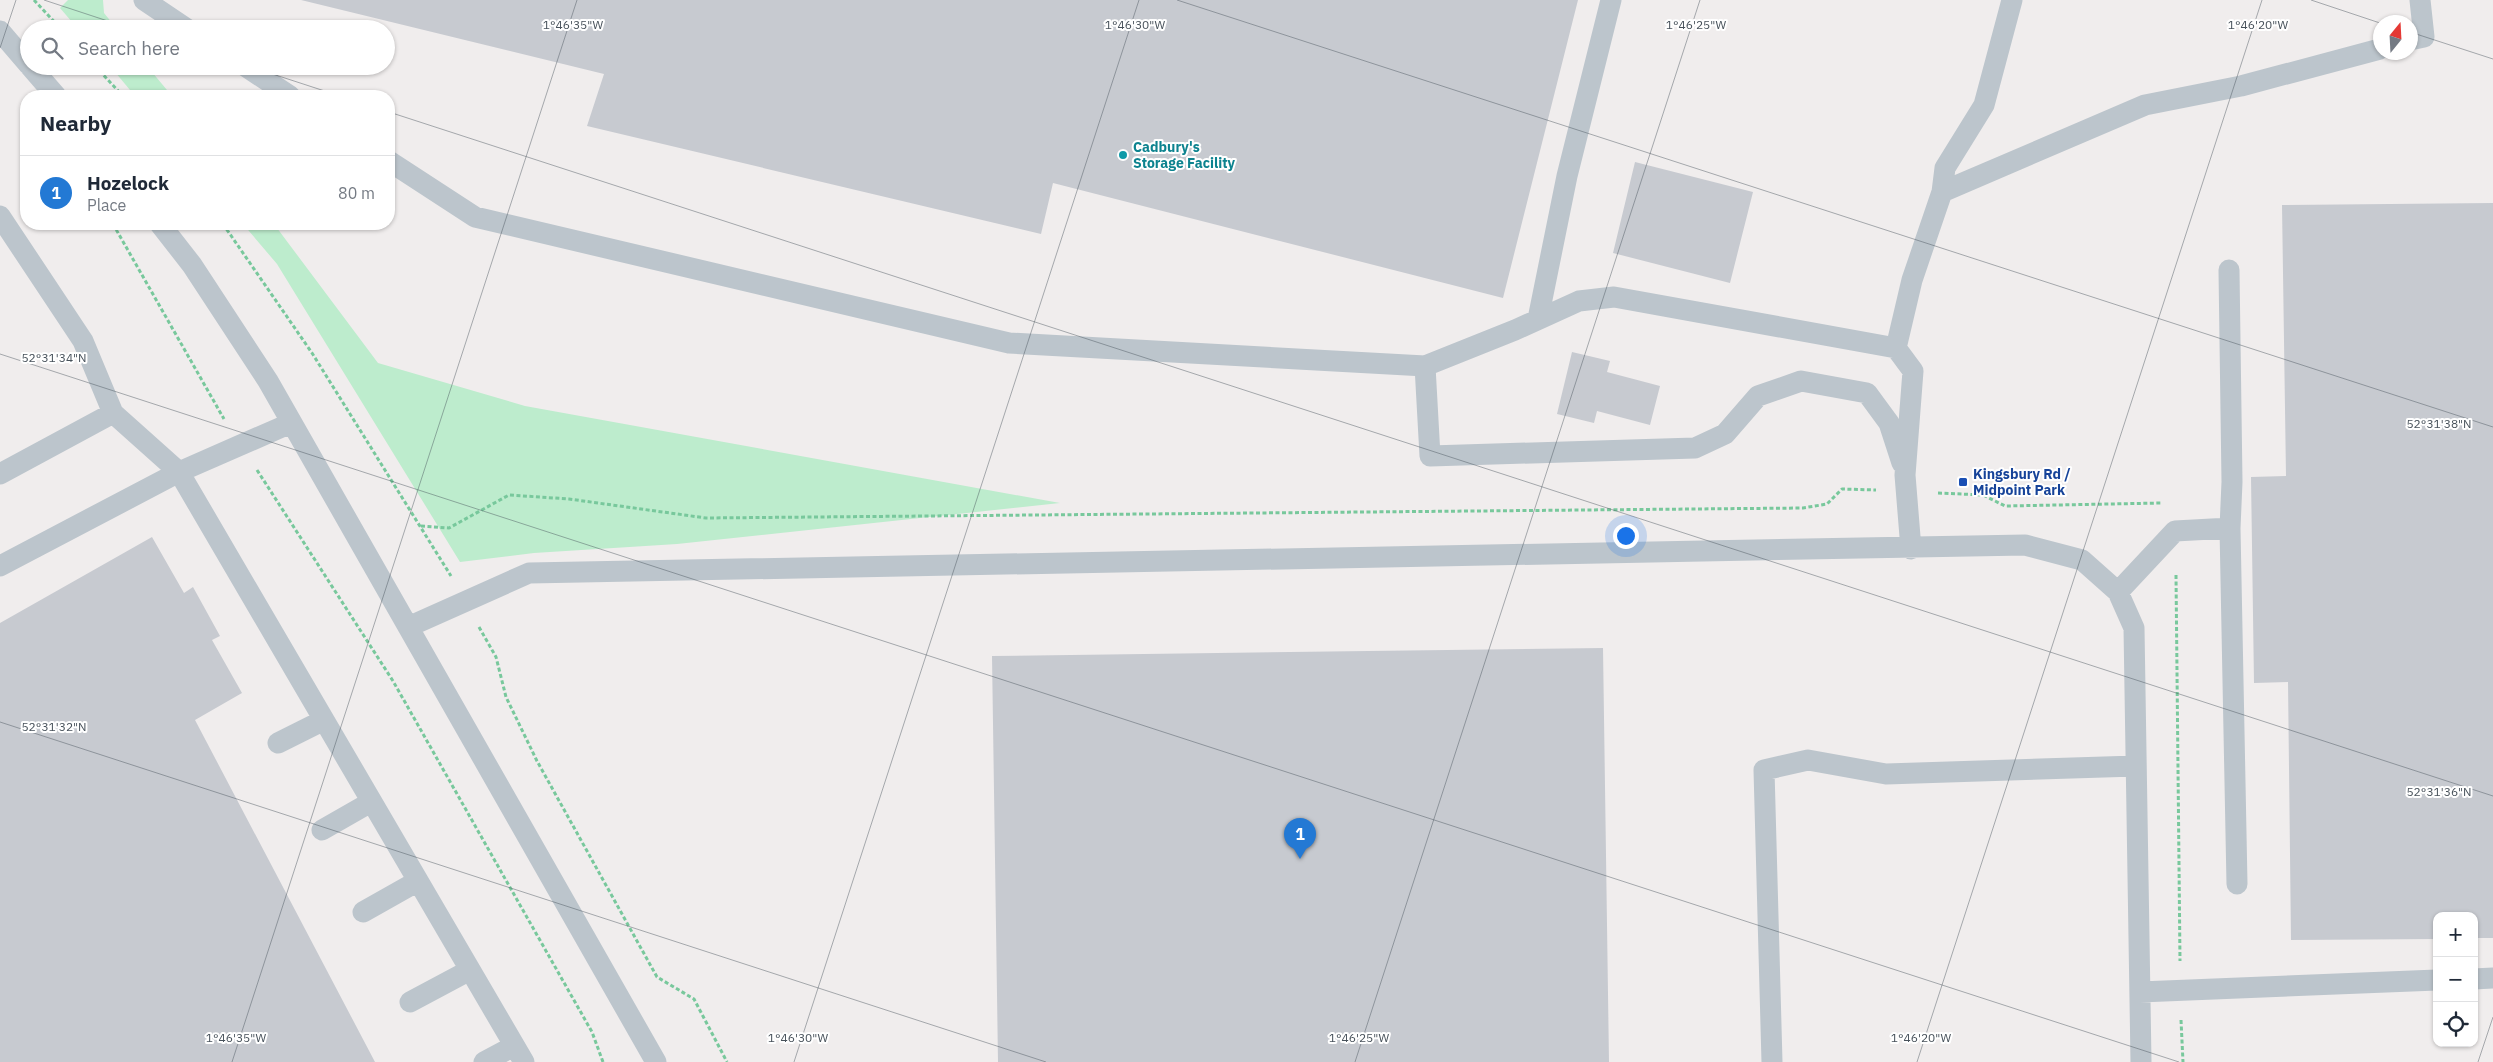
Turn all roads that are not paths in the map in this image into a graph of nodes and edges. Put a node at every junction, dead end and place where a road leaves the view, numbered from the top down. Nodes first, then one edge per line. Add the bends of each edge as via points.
1 (144, 0) edge
2 (1611, 0) edge
3 (2012, 0) edge
4 (2420, 0) edge
5 (174, 20) edge
6 (0, 31) edge
7 (2418, 38) edge
8 (2373, 50) edge
9 (20, 55) edge
10 (37, 75) edge
11 (258, 75) edge
12 (51, 90) edge
13 (281, 90) edge
14 (395, 165) edge
15 (1942, 192) junction
16 (0, 216) edge
17 (165, 230) edge
18 (2230, 270) dead end
19 (1538, 320) junction
20 (1896, 348) junction
21 (1425, 366) junction
22 (113, 413) junction
23 (291, 423) junction
24 (179, 472) junction
25 (0, 474) edge
26 (1905, 475) junction
27 (2230, 528) junction
28 (1911, 549) junction
29 (0, 566) edge
30 (2118, 592) junction
31 (408, 627) junction
32 (324, 720) junction
33 (278, 743) dead end
34 (2136, 766) junction
35 (371, 802) junction
36 (322, 830) dead end
37 (418, 881) junction
38 (2237, 884) dead end
39 (363, 912) dead end
40 (470, 970) junction
41 (2493, 978) edge
42 (2478, 979) edge
43 (2433, 980) edge
44 (2140, 992) junction
45 (410, 1002) dead end
46 (519, 1054) edge
47 (484, 1062) edge
48 (656, 1062) edge
49 (1772, 1062) edge
50 (2142, 1062) edge

1 - 5 lane
2 - 19 lane via 1567,176
3 - 15 lane via 1984,105 1946,168
4 - 7 lane via 2424,37
6 - 9 lane
8 - 15 lane via 2241,86 2144,105
10 - 12 lane
11 - 13 lane
14 - 21 lane via 475,217 1010,343
15 - 20 lane via 1912,280
16 - 22 lane via 83,341
17 - 23 lane via 192,265 268,381
18 - 27 lane
19 - 20 lane via 1579,301 1614,297
19 - 21 lane
20 - 26 lane via 1914,371
21 - 26 lane via 1430,456 1695,448 1724,434 1758,396 1801,381 1868,393 1889,423
22 - 24 lane
22 - 25 lane
23 - 24 lane
23 - 31 lane
24 - 29 lane
24 - 32 lane
26 - 28 lane
27 - 30 lane via 2175,530
27 - 38 lane
28 - 30 lane via 2025,546 2082,560
28 - 31 lane via 530,572
30 - 34 lane via 2134,628
31 - 48 lane
32 - 33 lane
32 - 35 lane
34 - 44 lane
34 - 49 lane via 1886,774 1808,760 1764,770
35 - 36 lane
35 - 37 lane
37 - 39 lane
37 - 40 lane
40 - 45 lane
40 - 46 lane
41 - 42 lane
43 - 44 lane
44 - 50 lane
46 - 47 lane

